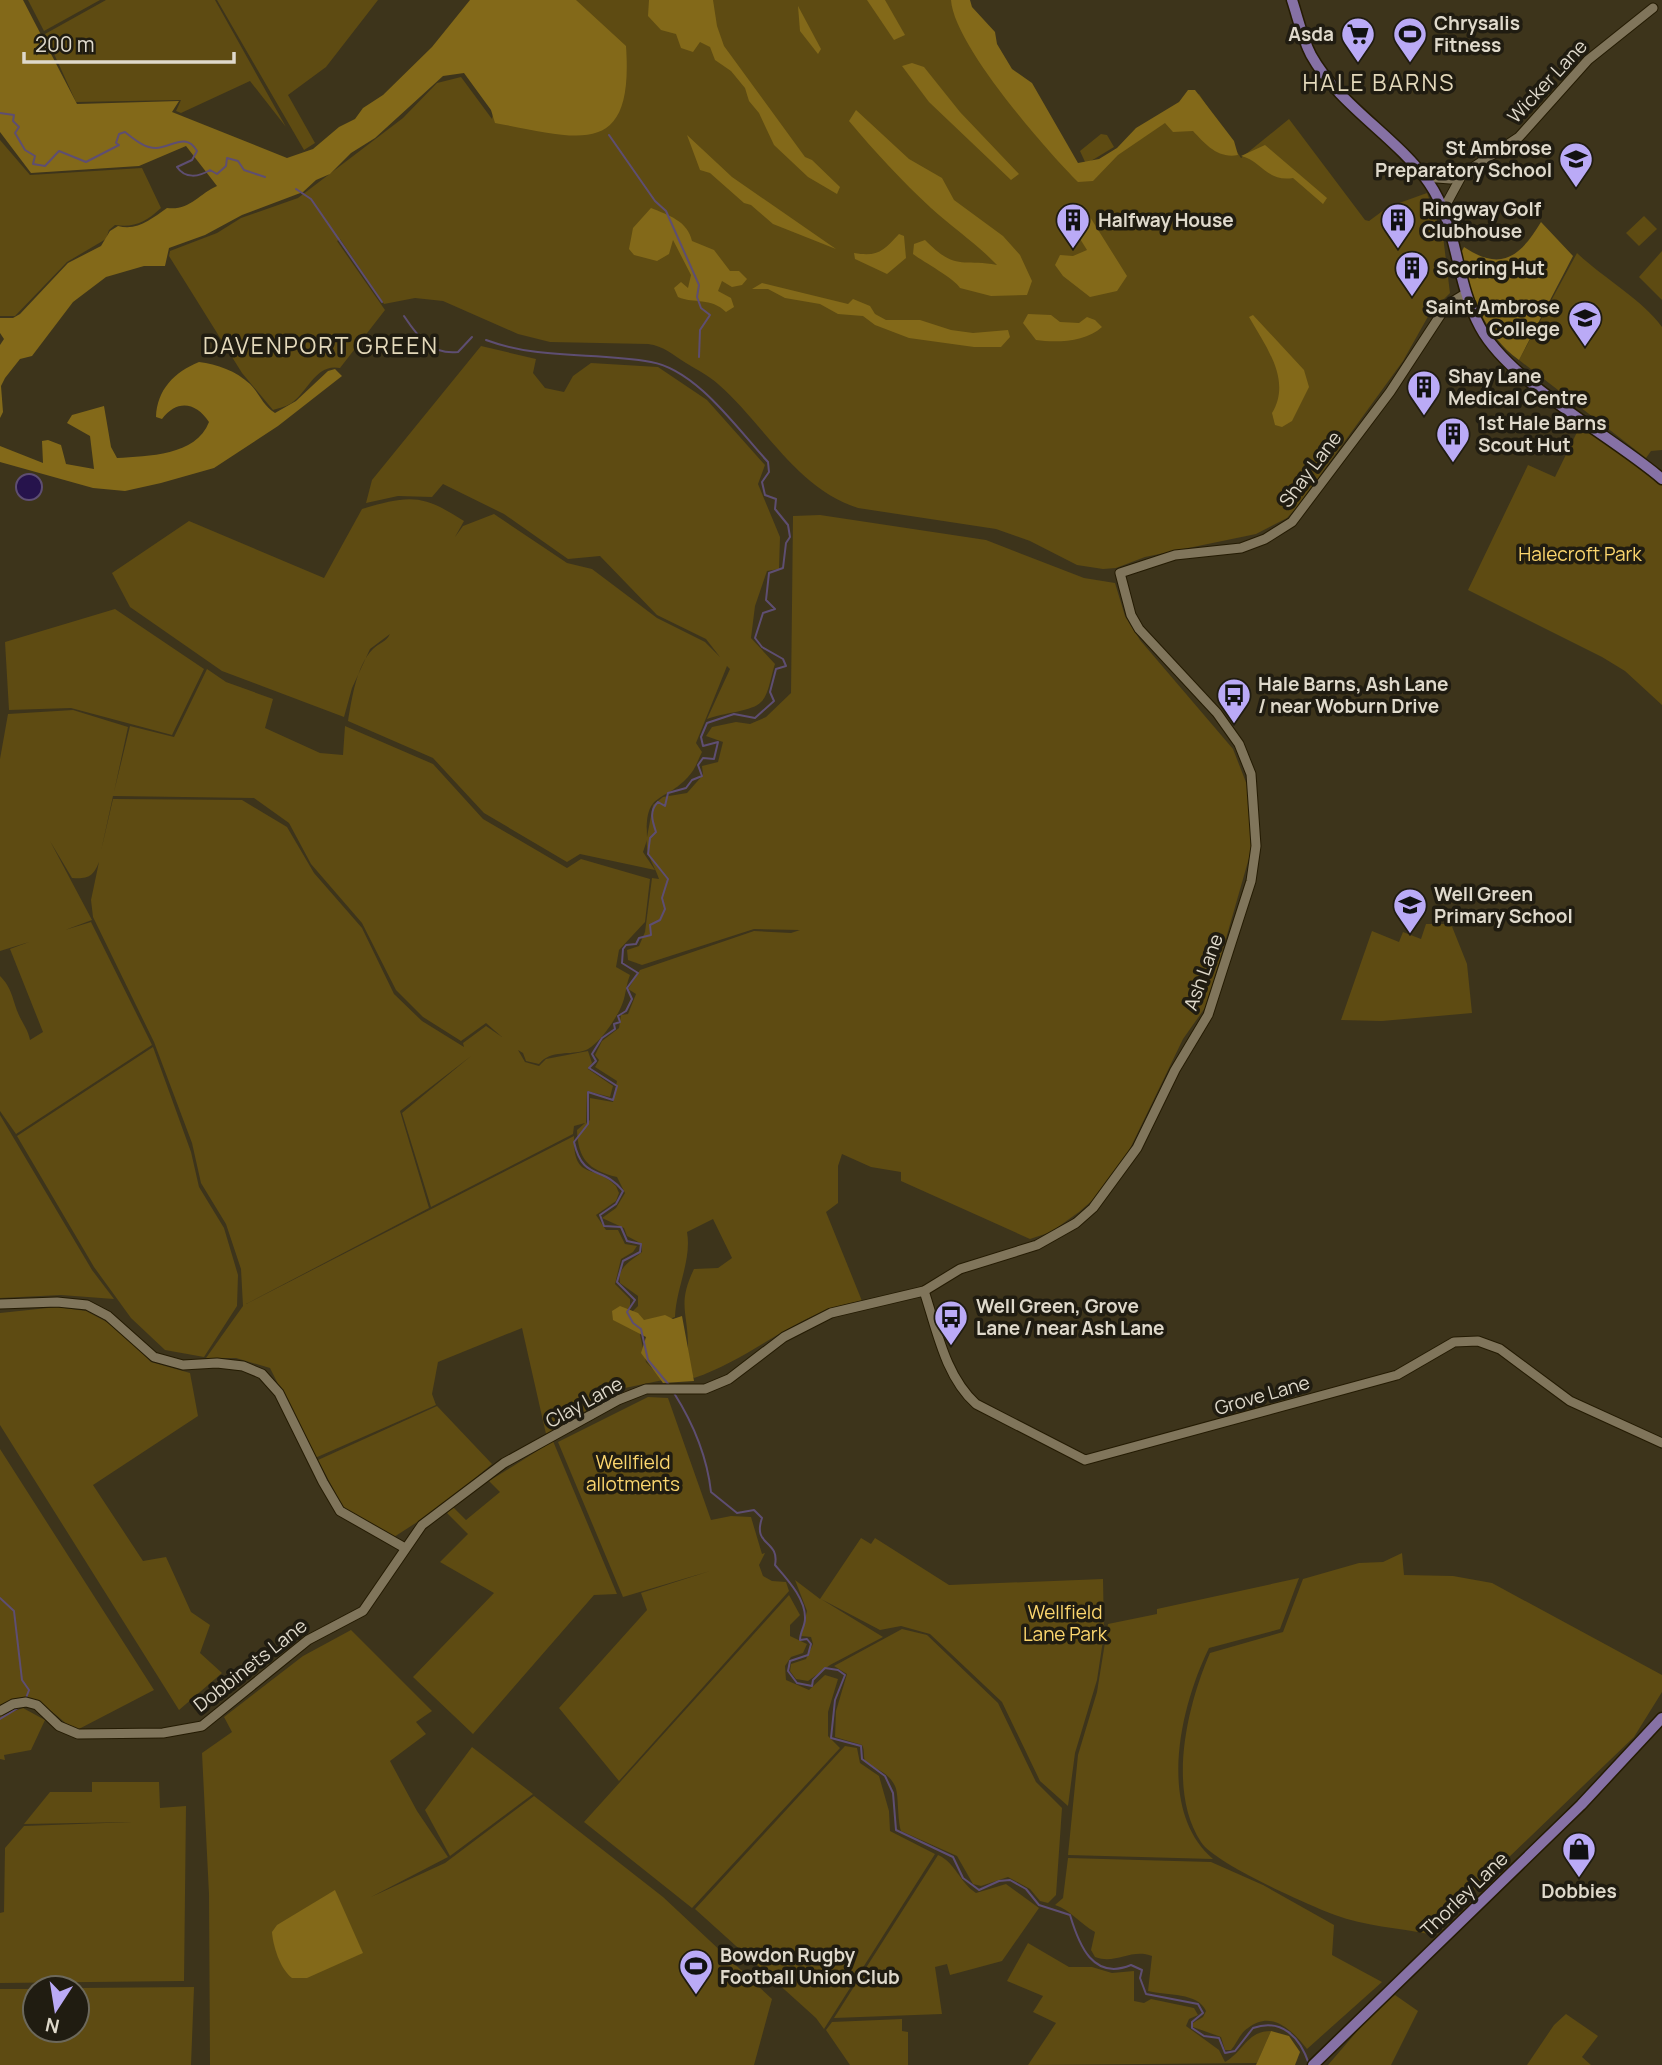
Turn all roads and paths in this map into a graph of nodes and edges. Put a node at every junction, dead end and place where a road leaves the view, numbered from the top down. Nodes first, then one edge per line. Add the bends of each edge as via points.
1 (1292, 0) edge
2 (1656, 6) edge
3 (1463, 174) junction
4 (1424, 177) junction
5 (1443, 210) junction
6 (1465, 295) junction
7 (1662, 479) edge
8 (1120, 573) joint
9 (924, 1291) junction
10 (0, 1304) edge
11 (1662, 1443) edge
12 (405, 1548) junction
13 (350, 1619) joint
14 (0, 1711) edge
15 (1662, 1718) edge
16 (1313, 2065) edge

1 - 4 main road via 1303,38 1330,83
2 - 3 street, Wicker Lane via 1588,60 1519,137
3 - 4 street, Wicker Lane via 1450,179
3 - 5 street, Wicker Lane
4 - 5 main road
5 - 6 main road
6 - 7 main road via 1481,329 1502,357
6 - 8 street, Shay Lane via 1447,305 1390,392 1292,522 1241,548 1175,555
8 - 9 street, Ash Lane via 1139,629 1217,713 1247,762 1256,820 1251,881 1208,1015 1120,1175 1093,1208 1060,1233 1037,1245 960,1269
9 - 11 street, Grove Lane via 961,1391 976,1404 1085,1460 1396,1375 1443,1346 1466,1340 1500,1349 1570,1401
9 - 12 street, Clay Lane via 831,1313 784,1337 729,1380 705,1389 646,1389 618,1400 504,1463 434,1514
10 - 12 street via 57,1301 87,1305 108,1316 154,1357 183,1365 243,1366 262,1374 279,1393 340,1511
12 - 13 street, Clay Lane via 372,1601
13 - 14 street, Dobbinets Lane via 308,1640 194,1729 78,1734 59,1726 37,1705 13,1704
15 - 16 main road, Thorley Lane via 1581,1805

